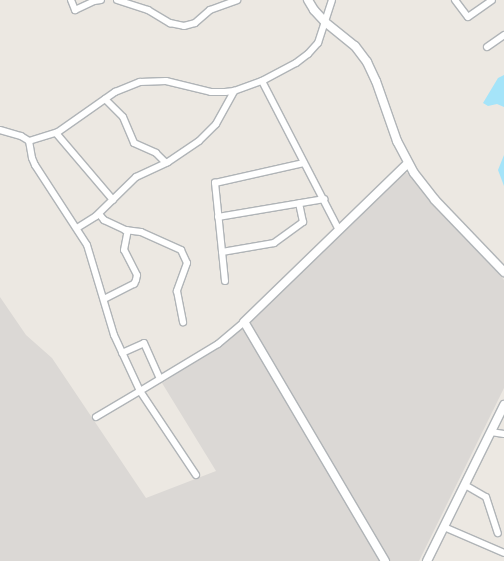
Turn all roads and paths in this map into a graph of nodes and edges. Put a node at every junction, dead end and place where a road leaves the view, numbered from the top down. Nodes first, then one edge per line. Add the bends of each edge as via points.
1 (71, 0) edge
2 (101, 0) edge
3 (117, 0) edge
4 (237, 0) edge
5 (308, 0) edge
6 (332, 0) edge
7 (455, 0) edge
8 (492, 0) edge
9 (325, 22) junction
10 (504, 35) edge
11 (487, 47) dead end
12 (262, 81) junction
13 (234, 91) junction
14 (104, 99) junction
15 (0, 130) edge
16 (56, 132) junction
17 (29, 141) junction
18 (166, 163) junction
19 (304, 163) junction
20 (408, 163) junction
21 (324, 199) junction
22 (113, 200) junction
23 (299, 203) junction
24 (99, 214) junction
25 (218, 217) junction
26 (77, 228) junction
27 (128, 230) junction
28 (339, 230) junction
29 (222, 252) junction
30 (504, 272) edge
31 (225, 281) dead end
32 (104, 299) junction
33 (183, 322) dead end
34 (244, 322) junction
35 (122, 353) junction
36 (160, 379) junction
37 (140, 391) junction
38 (504, 405) edge
39 (96, 417) dead end
40 (491, 432) junction
41 (504, 434) edge
42 (196, 475) dead end
43 (465, 485) junction
44 (444, 527) junction
45 (498, 532) dead end
46 (504, 553) edge
47 (385, 561) edge
48 (426, 561) edge

1 - 2 street via 76,10
3 - 4 street via 148,10 170,23 184,26 195,23 214,8
5 - 9 street
6 - 9 street
7 - 8 street via 468,18
9 - 12 street via 318,42 308,54
9 - 20 street via 355,46 367,62
10 - 11 street
12 - 13 street
12 - 19 street
13 - 14 street via 211,92 166,81 140,82 114,92
13 - 18 street via 216,124 199,141
14 - 16 street
14 - 18 street via 123,117 134,144 156,153
15 - 17 street
16 - 17 street
16 - 22 street
17 - 26 street via 35,166
18 - 22 street via 136,177
19 - 21 street
19 - 25 street via 215,183
20 - 28 street
20 - 30 street via 435,200
21 - 23 street
21 - 28 street
22 - 24 street
23 - 25 street
23 - 29 street via 303,222 274,243
24 - 26 street
24 - 27 street via 104,220
25 - 29 street
26 - 32 street via 86,245
27 - 32 street via 124,250 137,276 136,280 134,284
27 - 33 street via 140,232 181,250 187,263 177,291
28 - 34 street
29 - 31 street
32 - 35 street
34 - 36 street via 218,344
34 - 47 street
35 - 36 street via 144,343
35 - 37 street
36 - 37 street
37 - 39 street
37 - 42 street
38 - 40 street
40 - 41 street
40 - 43 street
43 - 44 street
43 - 45 street via 486,497
44 - 46 street
44 - 48 street

